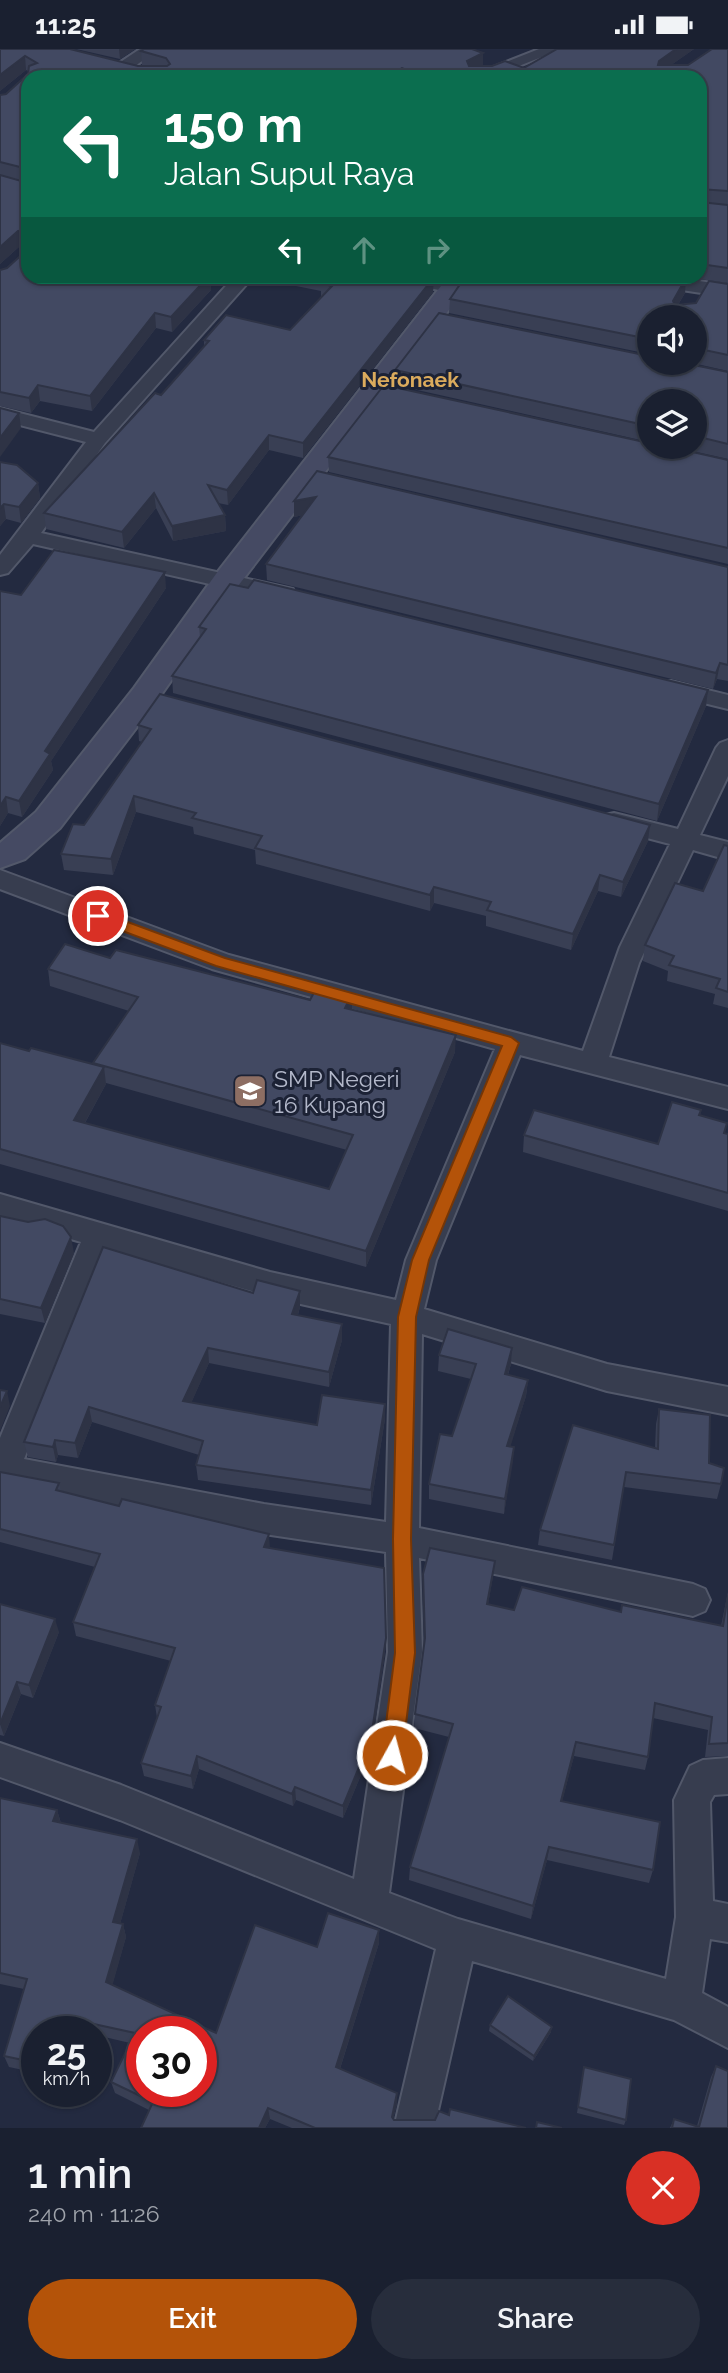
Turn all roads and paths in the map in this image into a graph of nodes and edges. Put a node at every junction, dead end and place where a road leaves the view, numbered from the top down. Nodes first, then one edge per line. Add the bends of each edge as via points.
1 (151, 49) edge
2 (553, 49) edge
3 (480, 58) edge
4 (505, 67) junction
5 (129, 70) edge
6 (496, 70) edge
7 (238, 284) edge
8 (456, 284) edge
9 (680, 284) edge
10 (700, 287) junction
11 (728, 291) edge
12 (689, 305) edge
13 (0, 414) edge
14 (98, 439) junction
15 (28, 536) junction
16 (0, 568) edge
17 (227, 580) junction
18 (308, 600) edge
19 (647, 682) edge
20 (728, 702) edge
21 (728, 748) edge
22 (595, 816) edge
23 (687, 841) junction
24 (728, 851) edge
25 (0, 856) edge
26 (0, 879) edge
27 (511, 1043) junction
28 (594, 1061) junction
29 (728, 1098) edge
30 (0, 1206) edge
31 (99, 1235) junction
32 (407, 1317) junction
33 (728, 1401) edge
34 (1, 1470) edge
35 (402, 1539) junction
36 (693, 1599) dead end
37 (0, 1760) edge
38 (728, 1776) edge
39 (369, 1904) junction
40 (711, 1920) edge
41 (458, 1938) junction
42 (681, 2003) junction
43 (728, 2028) edge
44 (414, 2128) edge

1 - 5 street via 116,67
2 - 4 street
3 - 4 street
4 - 6 street
7 - 14 street
8 - 17 street via 442,321 383,392 322,479
9 - 10 street
10 - 11 street
10 - 12 street
13 - 14 street
14 - 15 street
15 - 16 street
15 - 17 street
17 - 18 street
17 - 25 street via 158,699 48,820 13,851
19 - 20 street
21 - 23 street
22 - 23 street
23 - 24 street
23 - 28 street via 618,982
26 - 27 street via 221,962
27 - 28 street
27 - 32 street via 421,1260
28 - 29 street
30 - 31 street
31 - 32 street
31 - 34 street
32 - 33 street via 579,1370
32 - 35 street
34 - 35 street
35 - 36 street
35 - 39 street via 405,1653
37 - 39 street via 121,1803
38 - 40 street via 703,1778 692,1800
39 - 41 street
40 - 42 street
41 - 42 street
41 - 44 street
42 - 43 street

